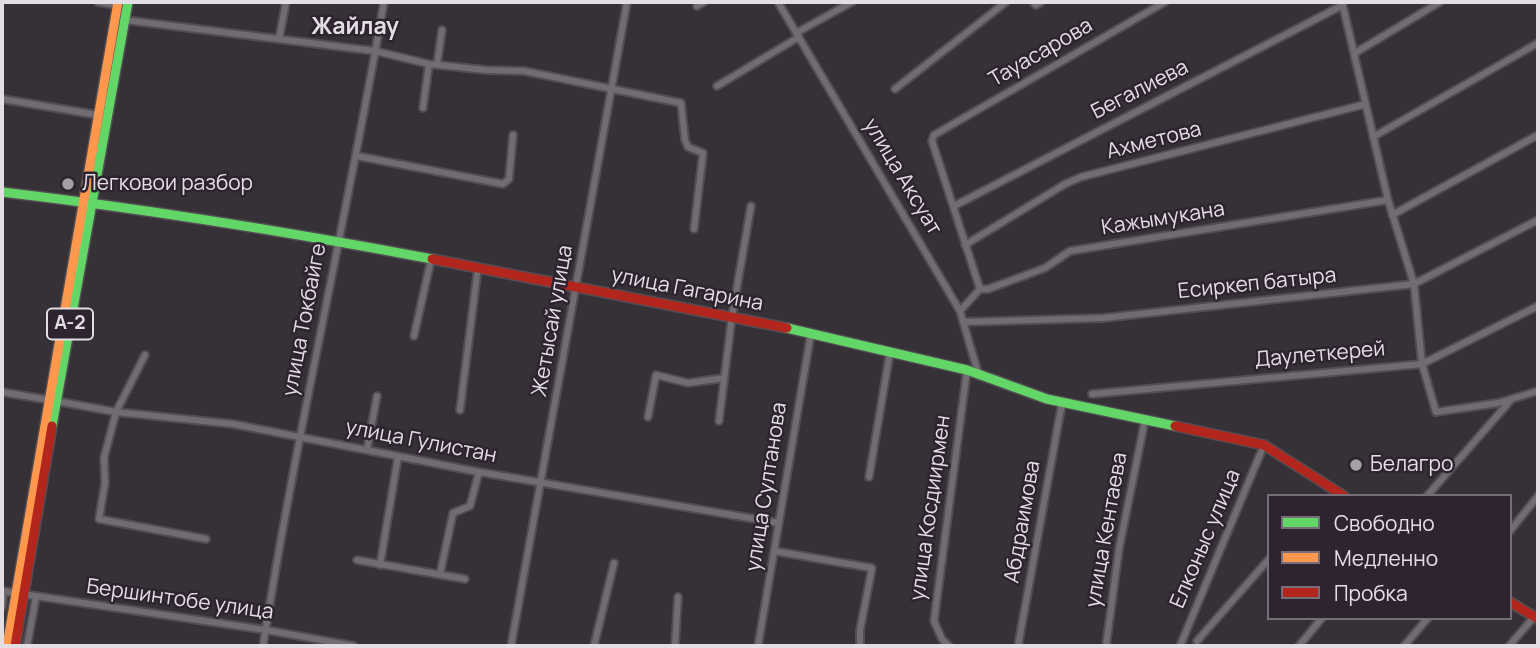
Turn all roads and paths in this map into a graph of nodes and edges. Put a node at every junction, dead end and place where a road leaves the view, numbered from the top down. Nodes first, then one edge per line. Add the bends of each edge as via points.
1 (98, 2) edge
2 (128, 2) edge
3 (286, 2) edge
4 (384, 2) edge
5 (627, 2) edge
6 (704, 2) edge
7 (778, 2) edge
8 (852, 2) edge
9 (1006, 2) edge
10 (1033, 2) edge
11 (1041, 2) edge
12 (1165, 2) edge
13 (1440, 2) edge
14 (118, 3) edge
15 (1343, 3) edge
16 (697, 6) dead end
17 (125, 20) junction
18 (442, 30) dead end
19 (798, 35) junction
20 (279, 39) junction
21 (1538, 43) edge
22 (375, 51) junction
23 (1355, 53) junction
24 (433, 64) junction
25 (716, 86) dead end
26 (610, 88) junction
27 (895, 89) dead end
28 (2, 99) edge
29 (1366, 104) junction
30 (422, 108) dead end
31 (98, 115) junction
32 (513, 135) dead end
33 (1538, 135) edge
34 (1373, 137) junction
35 (357, 156) junction
36 (2, 192) edge
37 (1388, 200) junction
38 (88, 202) junction
39 (751, 206) dead end
40 (954, 206) junction
41 (1392, 215) junction
42 (1538, 220) edge
43 (694, 229) dead end
44 (339, 241) junction
45 (965, 245) junction
46 (431, 260) junction
47 (478, 267) junction
48 (1414, 284) junction
49 (577, 287) junction
50 (979, 289) junction
51 (1538, 306) edge
52 (960, 311) junction
53 (732, 316) junction
54 (963, 322) junction
55 (811, 333) junction
56 (414, 336) dead end
57 (890, 352) junction
58 (145, 355) dead end
59 (1422, 364) junction
60 (967, 370) junction
61 (979, 376) junction
62 (724, 377) junction
63 (1538, 391) edge
64 (2, 392) edge
65 (1092, 394) dead end
66 (377, 396) dead end
67 (1512, 399) junction
68 (52, 401) junction
69 (1062, 403) junction
70 (460, 410) dead end
71 (116, 412) junction
72 (648, 417) dead end
73 (1145, 420) junction
74 (719, 421) dead end
75 (301, 436) junction
76 (1264, 445) junction
77 (367, 450) junction
78 (398, 457) junction
79 (479, 472) junction
80 (869, 477) dead end
81 (542, 482) junction
82 (1331, 488) junction
83 (1326, 494) edge
84 (1341, 494) edge
85 (1429, 494) edge
86 (1538, 496) edge
87 (779, 523) junction
88 (1512, 528) edge
89 (206, 539) dead end
90 (774, 551) junction
91 (357, 560) dead end
92 (1267, 561) edge
93 (614, 563) dead end
94 (380, 565) junction
95 (440, 574) junction
96 (465, 579) dead end
97 (3, 591) edge
98 (20, 594) junction
99 (36, 597) junction
100 (678, 597) dead end
101 (1512, 603) edge
102 (2, 607) edge
103 (1536, 618) edge
104 (1320, 620) edge
105 (1426, 620) edge
106 (266, 630) junction
107 (1197, 641) dead end
108 (7, 646) edge
109 (15, 646) edge
110 (27, 646) edge
111 (263, 646) edge
112 (354, 646) edge
113 (511, 646) edge
114 (594, 646) edge
115 (675, 646) edge
116 (758, 646) edge
117 (860, 646) edge
118 (949, 646) edge
119 (1018, 646) edge
120 (1105, 646) edge
121 (1180, 646) edge
122 (1299, 646) edge
123 (1404, 646) edge
124 (1509, 646) edge

1 - 14 street
2 - 17 main road, A-2
3 - 20 street
4 - 22 street, улица Токбайге
5 - 26 street, Жетысай улица
6 - 16 street
7 - 19 street, улица Аксуат
8 - 19 street
9 - 27 street
10 - 11 street
12 - 40 street, Тауасарова via 934,135 932,141
13 - 23 street
14 - 31 main road, A-2
15 - 23 street
15 - 40 street, Бегалиева
17 - 20 street
17 - 38 main road, A-2
18 - 24 street
19 - 25 street
19 - 52 street, улица Аксуат
20 - 22 street
21 - 34 street
22 - 24 street
22 - 35 street, улица Токбайге
23 - 29 street
24 - 26 street via 524,71
24 - 30 street
26 - 43 street via 681,103 688,147 703,153
26 - 49 street, Жетысай улица
28 - 31 street
29 - 34 street
29 - 45 street, Ахметова via 1081,177
31 - 38 main road, A-2
32 - 35 street via 509,179 503,184
33 - 41 street
34 - 37 street
35 - 44 street, улица Токбайге
36 - 38 main road, улица Гагарина
37 - 41 street
37 - 50 street, Кажымукана via 1070,251 1045,268
38 - 44 main road, улица Гагарина
38 - 68 main road, A-2
39 - 53 street
40 - 45 street
41 - 48 street
42 - 48 street, Есиркеп батыра
44 - 46 main road, улица Гагарина
44 - 75 street, улица Токбайге
45 - 50 street
46 - 47 main road, улица Гагарина
46 - 56 street
47 - 49 main road, улица Гагарина
47 - 70 street
48 - 54 street, Есиркеп батыра via 1103,318
48 - 59 street
49 - 53 main road, улица Гагарина
49 - 81 street, Жетысай улица
50 - 52 street
51 - 59 street, Даулеткерей
52 - 54 street, улица Аксуат
53 - 55 main road, улица Гагарина
53 - 62 street
54 - 61 street, улица Аксуат
55 - 57 main road, улица Гагарина
55 - 87 street, улица Султанова
57 - 60 main road, улица Гагарина
57 - 80 street
58 - 71 street
59 - 65 street, Даулеткерей
59 - 67 street via 1436,412
60 - 61 main road, улица Гагарина
60 - 118 street, улица Косдиирмен via 934,621
61 - 69 main road, улица Гагарина
62 - 72 street via 688,383 656,375
62 - 74 street
63 - 67 street
64 - 68 street, улица Гулистан
66 - 77 street
67 - 85 street
68 - 71 street, улица Гулистан
68 - 98 main road, A-2
69 - 73 main road, улица Гагарина
69 - 119 street, Абдраимова
71 - 75 street, улица Гулистан
71 - 89 street via 104,458 106,482 99,519
73 - 76 main road, улица Гагарина
73 - 120 street, улица Кентаева
75 - 77 street, улица Гулистан
75 - 106 street, улица Токбайге
76 - 82 main road, улица Гагарина
76 - 121 street, Елконыс улица
77 - 78 street, улица Гулистан
78 - 79 street, улица Гулистан
78 - 94 street
79 - 81 street, улица Гулистан
79 - 95 street via 470,506 453,513
81 - 87 street, улица Гулистан
81 - 113 street, Жетысай улица
82 - 83 street
82 - 84 main road, улица Гагарина
86 - 88 street
87 - 90 street, улица Султанова
90 - 116 street, улица Султанова
90 - 117 street via 872,568
91 - 94 street
92 - 107 street
93 - 114 street
94 - 95 street
95 - 96 street
97 - 98 street, Бершинтобе улица
97 - 102 street
98 - 99 street, Бершинтобе улица
98 - 108 main road, A-2
98 - 109 main road, A-2
99 - 106 street, Бершинтобе улица
99 - 110 street
100 - 115 street
101 - 103 main road
103 - 124 street
104 - 122 street
105 - 123 street
106 - 111 street, улица Токбайге
106 - 112 street, Бершинтобе улица

